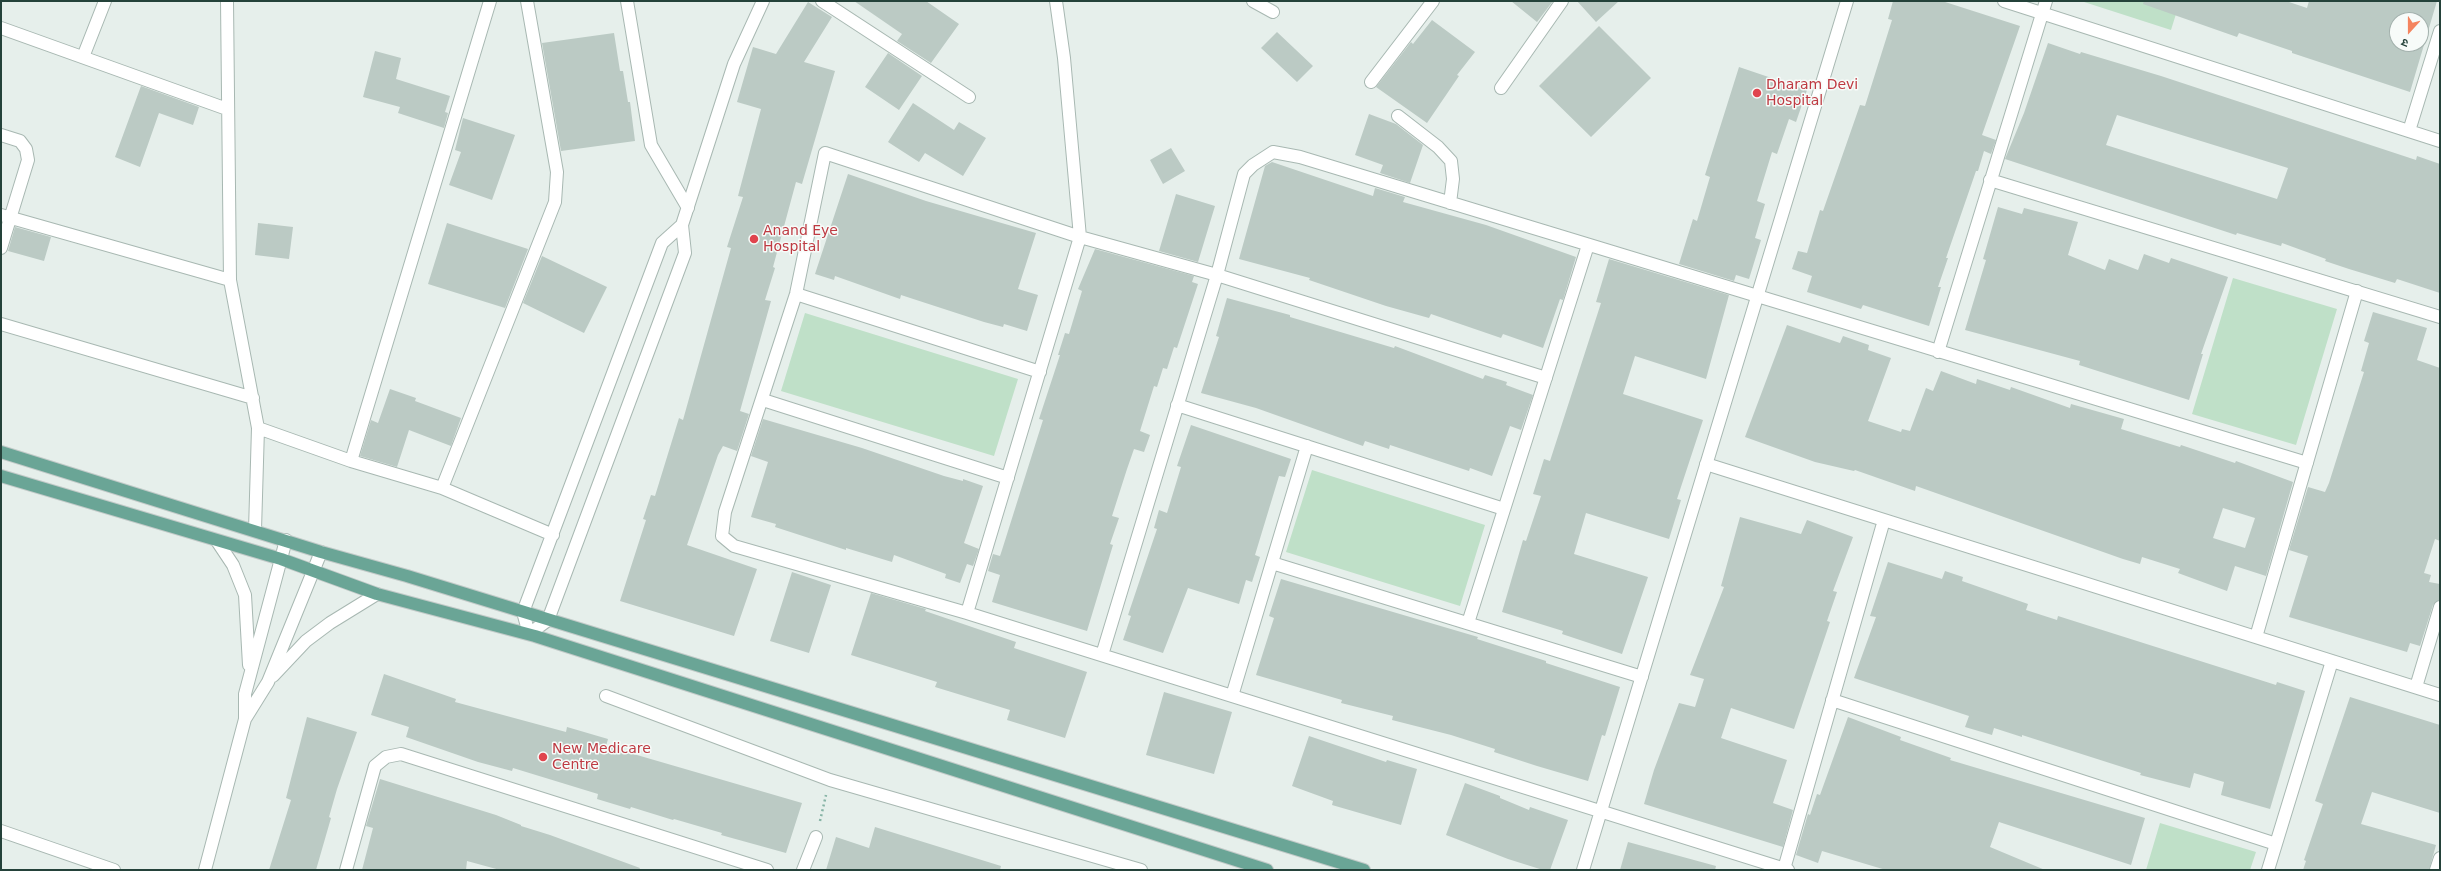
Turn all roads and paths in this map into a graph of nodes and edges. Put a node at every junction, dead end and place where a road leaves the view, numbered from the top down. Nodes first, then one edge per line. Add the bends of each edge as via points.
1 (104, 1) edge
2 (227, 1) edge
3 (490, 1) edge
4 (527, 1) edge
5 (626, 1) edge
6 (763, 1) edge
7 (822, 1) edge
8 (1056, 1) edge
9 (1254, 1) edge
10 (1432, 1) edge
11 (1562, 1) edge
12 (1847, 1) edge
13 (2004, 1) edge
14 (2046, 1) edge
15 (1273, 12) dead end
16 (2042, 13) junction
17 (1, 28) edge
18 (2440, 31) edge
19 (83, 57) junction
20 (1371, 82) dead end
21 (1501, 88) dead end
22 (969, 97) dead end
23 (227, 109) junction
24 (1398, 116) dead end
25 (2409, 131) junction
26 (1, 135) edge
27 (2440, 141) edge
28 (1990, 180) junction
29 (1450, 203) junction
30 (688, 208) junction
31 (6, 217) edge
32 (682, 225) junction
33 (1080, 237) junction
34 (1588, 245) junction
35 (1, 248) edge
36 (1217, 275) junction
37 (230, 280) junction
38 (2357, 292) junction
39 (796, 294) junction
40 (1757, 298) junction
41 (2440, 316) edge
42 (1, 324) edge
43 (1938, 352) junction
44 (1040, 372) junction
45 (1546, 378) junction
46 (253, 398) junction
47 (763, 400) junction
48 (1177, 405) junction
49 (258, 428) junction
50 (1307, 446) junction
51 (1, 452) edge
52 (351, 461) junction
53 (2307, 463) junction
54 (1706, 464) junction
55 (1, 476) edge
56 (1008, 478) junction
57 (442, 488) junction
58 (1504, 509) junction
59 (1884, 520) junction
60 (255, 530) junction
61 (553, 535) junction
62 (286, 540) junction
63 (217, 541) junction
64 (321, 552) junction
65 (281, 560) junction
66 (1272, 563) junction
67 (312, 572) junction
68 (377, 594) junction
69 (2440, 607) edge
70 (522, 612) junction
71 (967, 613) junction
72 (548, 620) junction
73 (1468, 623) junction
74 (529, 634) junction
75 (2256, 636) junction
76 (1102, 655) junction
77 (2332, 661) junction
78 (250, 676) junction
79 (1642, 677) junction
80 (268, 682) junction
81 (2416, 687) junction
82 (2440, 695) edge
83 (606, 696) dead end
84 (1232, 696) junction
85 (1832, 700) junction
86 (245, 719) junction
87 (830, 780) junction
88 (1601, 812) junction
89 (1, 831) edge
90 (816, 837) joint
91 (2276, 844) junction
92 (2440, 858) edge
93 (114, 870) edge
94 (205, 870) edge
95 (346, 870) edge
96 (767, 870) edge
97 (803, 870) edge
98 (1141, 870) edge
99 (1267, 870) edge
100 (1364, 870) edge
101 (1583, 870) edge
102 (1786, 870) edge
103 (2268, 870) edge
104 (2436, 870) edge

1 - 19 street
2 - 23 street
3 - 52 street
4 - 57 street via 557,172 555,202
5 - 30 street via 651,144
6 - 30 street via 734,64
7 - 22 street
8 - 33 street via 1064,58
9 - 15 street
10 - 20 street
11 - 21 street
12 - 40 street
13 - 16 street
14 - 16 street
16 - 25 street
16 - 28 street
17 - 19 street
18 - 25 street
19 - 23 street
23 - 37 street
24 - 29 street via 1438,147 1450,161 1453,179
25 - 27 street
26 - 31 street via 20,141 26,149 28,160
28 - 38 street
28 - 43 street
29 - 34 street
29 - 36 street via 1300,157 1274,152 1244,174
30 - 32 street
31 - 35 street
31 - 37 street
32 - 61 street via 662,243
32 - 72 street via 685,253
33 - 36 street
33 - 39 street via 825,153
33 - 44 street
34 - 40 street
34 - 45 street
36 - 45 street
36 - 48 street
37 - 46 street
38 - 41 street
38 - 53 street
39 - 44 street
39 - 47 street
40 - 43 street
40 - 54 street
42 - 46 street
43 - 53 street
44 - 56 street
45 - 58 street
46 - 49 street
47 - 56 street
47 - 71 street via 725,512 722,536 734,546
48 - 50 street
48 - 76 street
49 - 52 street
49 - 60 street
50 - 58 street
50 - 66 street
51 - 60 main road
52 - 57 street
53 - 75 street
54 - 59 street
54 - 79 street
55 - 63 main road
56 - 71 street
57 - 61 street
58 - 73 street
59 - 75 street
59 - 85 street
60 - 62 main road
61 - 70 street
62 - 64 main road
62 - 65 street
63 - 65 main road
63 - 78 street via 233,565 245,595
64 - 67 street
64 - 70 main road
65 - 67 main road
65 - 78 street
66 - 73 street
66 - 84 street
67 - 68 main road
67 - 80 street
68 - 74 main road
68 - 80 street via 306,641
69 - 81 street
70 - 72 main road
70 - 74 street
71 - 76 street
72 - 74 street
72 - 100 main road
73 - 79 street
74 - 99 main road
75 - 77 street
76 - 84 street
77 - 81 street
77 - 91 street
78 - 86 street via 245,694
79 - 88 street
80 - 86 street
81 - 82 street
83 - 87 street
84 - 88 street
85 - 91 street
85 - 102 street
86 - 94 street
87 - 90 path
87 - 98 street
88 - 101 street
88 - 102 street
89 - 93 street
90 - 97 street
91 - 103 street
92 - 104 street
95 - 96 street via 375,766 386,757 401,754

